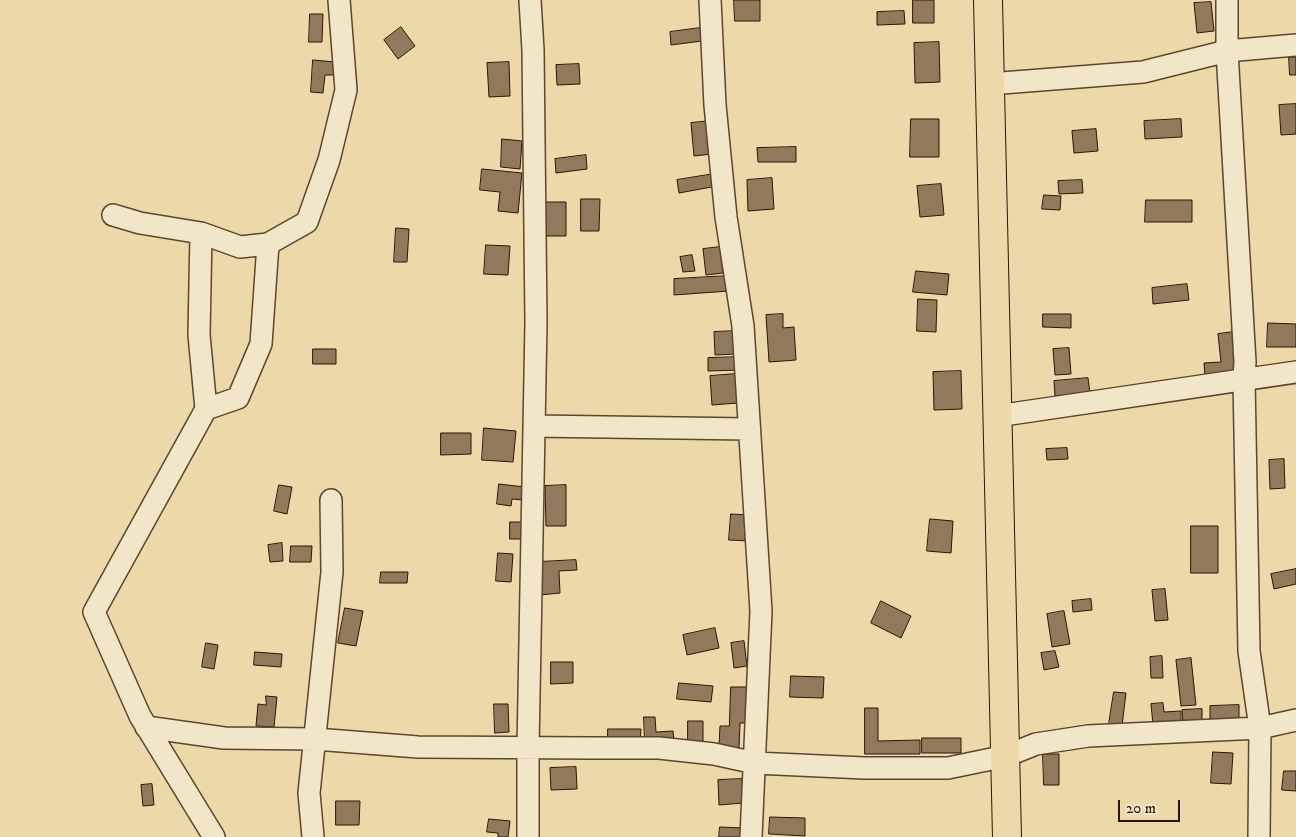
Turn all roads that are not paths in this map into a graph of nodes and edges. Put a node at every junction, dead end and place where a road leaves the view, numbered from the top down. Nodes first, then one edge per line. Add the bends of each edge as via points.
1 (339, 0) edge
2 (530, 0) edge
3 (710, 0) edge
4 (988, 0) edge
5 (1227, 0) edge
6 (1296, 45) edge
7 (1227, 51) junction
8 (989, 84) junction
9 (113, 215) dead end
10 (201, 233) junction
11 (268, 244) junction
12 (1296, 372) edge
13 (1244, 379) junction
14 (206, 410) junction
15 (998, 416) junction
16 (534, 426) junction
17 (749, 428) junction
18 (331, 500) dead end
19 (1296, 720) edge
20 (146, 727) junction
21 (1260, 728) junction
22 (315, 739) junction
23 (528, 748) junction
24 (1006, 756) junction
25 (755, 763) junction
26 (214, 837) edge
27 (313, 837) edge
28 (528, 837) edge
29 (751, 837) edge
30 (1007, 837) edge
31 (1259, 837) edge

1 - 11 street via 346,90 329,160 307,222
2 - 16 street via 536,322
3 - 17 street via 715,105 726,217 743,326
4 - 8 highway
5 - 7 street
6 - 7 street
7 - 8 street via 1143,72
7 - 13 street
8 - 15 highway
9 - 10 street
10 - 11 street via 240,247
10 - 14 street via 199,335
11 - 14 street via 261,344 238,398
12 - 13 street
13 - 15 street
13 - 21 street via 1249,651
14 - 20 street via 94,612
15 - 24 highway
16 - 17 street
16 - 23 street
17 - 25 street via 761,611
18 - 22 street via 332,572
19 - 21 street
20 - 22 street via 224,738
20 - 26 street
21 - 24 street via 1088,736 1036,744
21 - 31 street
22 - 23 street via 418,747
22 - 27 street via 309,792
23 - 25 street via 659,748 714,754
23 - 28 street
24 - 25 street via 948,768
24 - 30 highway
25 - 29 street

